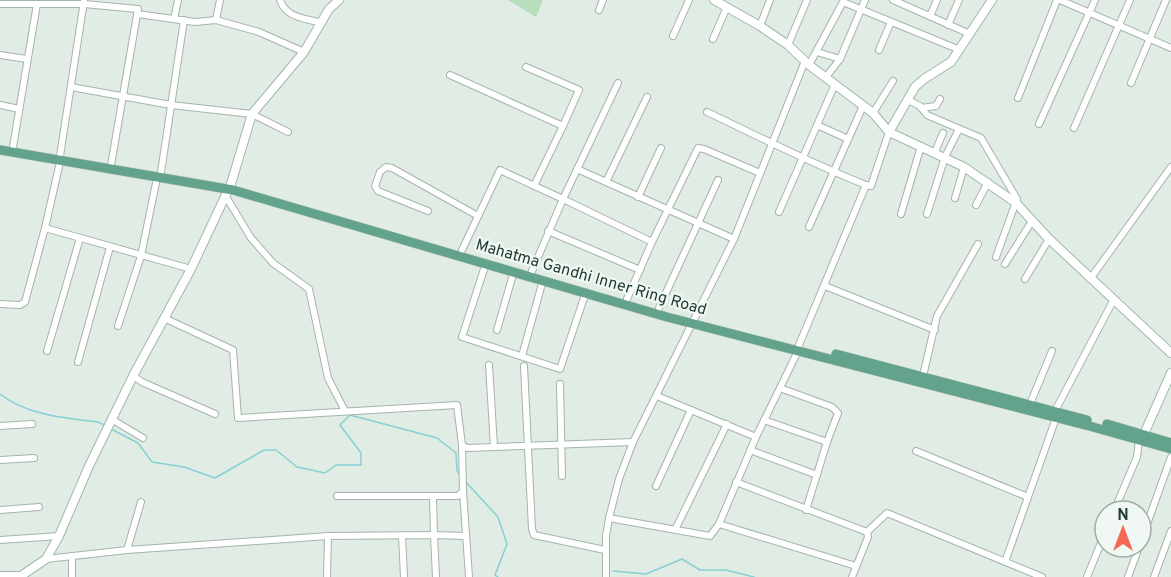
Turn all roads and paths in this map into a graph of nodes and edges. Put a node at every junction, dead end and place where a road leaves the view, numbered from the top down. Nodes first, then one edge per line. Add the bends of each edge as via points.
1 (141, 0) edge
2 (178, 0) edge
3 (220, 0) edge
4 (280, 0) edge
5 (339, 0) edge
6 (603, 0) edge
7 (690, 0) edge
8 (770, 0) edge
9 (807, 0) edge
10 (865, 0) edge
11 (893, 0) edge
12 (937, 0) edge
13 (959, 0) edge
14 (992, 0) edge
15 (1059, 0) edge
16 (1095, 0) edge
17 (1131, 0) edge
18 (1166, 0) edge
19 (843, 1) edge
20 (84, 2) edge
21 (720, 2) edge
22 (0, 4) edge
23 (37, 4) junction
24 (599, 10) dead end
25 (861, 10) junction
26 (138, 11) junction
27 (1090, 12) junction
28 (930, 16) junction
29 (174, 19) junction
30 (184, 20) junction
31 (216, 20) junction
32 (891, 22) junction
33 (321, 23) junction
34 (948, 25) junction
35 (760, 26) junction
36 (1120, 26) junction
37 (970, 33) junction
38 (673, 36) dead end
39 (713, 39) dead end
40 (1150, 39) junction
41 (788, 45) junction
42 (1171, 48) edge
43 (879, 50) dead end
44 (960, 50) junction
45 (304, 51) junction
46 (818, 52) junction
47 (0, 55) edge
48 (27, 59) junction
49 (840, 59) junction
50 (808, 63) junction
51 (526, 67) dead end
52 (450, 75) dead end
53 (826, 77) junction
54 (893, 81) dead end
55 (618, 83) dead end
56 (1131, 83) dead end
57 (835, 84) junction
58 (71, 87) junction
59 (122, 96) junction
60 (647, 97) dead end
61 (1018, 98) dead end
62 (940, 99) dead end
63 (908, 100) junction
64 (0, 105) edge
65 (171, 105) junction
66 (863, 106) junction
67 (921, 108) junction
68 (19, 109) junction
69 (707, 112) dead end
70 (873, 113) junction
71 (252, 114) junction
72 (1039, 124) dead end
73 (817, 125) junction
74 (563, 126) junction
75 (1074, 128) dead end
76 (959, 129) junction
77 (288, 132) dead end
78 (889, 132) junction
79 (943, 133) dead end
80 (848, 139) junction
81 (773, 143) junction
82 (0, 145) edge
83 (921, 146) junction
84 (13, 147) junction
85 (661, 148) dead end
86 (0, 150) edge
87 (935, 152) junction
88 (945, 157) junction
89 (60, 159) junction
90 (802, 159) junction
91 (111, 165) junction
92 (963, 167) junction
93 (1171, 167) edge
94 (577, 169) junction
95 (833, 172) junction
96 (760, 173) junction
97 (159, 175) junction
98 (718, 180) dead end
99 (606, 182) junction
100 (988, 182) junction
101 (866, 185) junction
102 (534, 186) junction
103 (228, 189) junction
104 (638, 197) junction
105 (955, 198) dead end
106 (563, 199) junction
107 (1016, 203) junction
108 (976, 205) dead end
109 (667, 210) junction
110 (428, 211) dead end
111 (779, 212) dead end
112 (901, 214) dead end
113 (927, 214) dead end
114 (478, 216) junction
115 (1032, 221) junction
116 (698, 224) junction
117 (809, 227) dead end
118 (45, 228) junction
119 (548, 231) junction
120 (80, 238) junction
121 (734, 239) junction
122 (1049, 239) junction
123 (652, 242) junction
124 (978, 244) dead end
125 (110, 247) junction
126 (462, 250) junction
127 (141, 256) junction
128 (996, 257) dead end
129 (486, 263) junction
130 (1005, 264) dead end
131 (191, 269) junction
132 (640, 270) junction
133 (532, 271) junction
134 (514, 272) junction
135 (1025, 279) dead end
136 (1090, 279) junction
137 (543, 280) junction
138 (825, 286) junction
139 (586, 292) junction
140 (627, 299) junction
141 (1113, 301) junction
142 (0, 304) edge
143 (659, 308) junction
144 (164, 318) junction
145 (693, 320) junction
146 (118, 326) dead end
147 (497, 330) dead end
148 (934, 330) junction
149 (798, 348) junction
150 (47, 351) dead end
151 (1052, 351) dead end
152 (1171, 353) edge
153 (522, 356) junction
154 (78, 362) dead end
155 (489, 364) dead end
156 (524, 366) dead end
157 (1171, 373) edge
158 (133, 376) junction
159 (923, 376) junction
160 (560, 384) dead end
161 (780, 388) junction
162 (657, 396) junction
163 (1030, 404) junction
164 (691, 410) junction
165 (345, 411) junction
166 (215, 414) dead end
167 (1056, 415) junction
168 (764, 420) junction
169 (112, 422) junction
170 (32, 424) dead end
171 (727, 424) junction
172 (0, 426) edge
173 (756, 437) junction
174 (1142, 437) junction
175 (143, 438) dead end
176 (633, 442) junction
177 (827, 442) junction
178 (1171, 443) edge
179 (462, 445) junction
180 (561, 445) junction
181 (527, 446) junction
182 (494, 447) junction
183 (1171, 449) edge
184 (750, 450) junction
185 (916, 451) dead end
186 (1171, 457) edge
187 (34, 458) dead end
188 (0, 460) edge
189 (817, 475) junction
190 (562, 476) dead end
191 (736, 482) junction
192 (656, 486) dead end
193 (463, 491) junction
194 (337, 496) dead end
195 (433, 496) junction
196 (1028, 497) junction
197 (1119, 499) edge
198 (141, 502) dead end
199 (39, 507) dead end
200 (1153, 507) edge
201 (0, 510) edge
202 (806, 510) junction
203 (609, 518) junction
204 (718, 524) junction
205 (675, 530) junction
206 (1171, 531) edge
207 (867, 532) junction
208 (434, 535) junction
209 (59, 536) junction
210 (402, 536) junction
211 (466, 536) junction
212 (328, 537) junction
213 (0, 540) edge
214 (127, 550) junction
215 (605, 550) junction
216 (72, 556) junction
217 (1094, 559) edge
218 (1135, 559) edge
219 (46, 560) junction
220 (1005, 562) junction
221 (856, 566) junction
222 (0, 576) edge
223 (21, 576) edge
224 (72, 577) edge
225 (327, 577) edge
226 (404, 577) edge
227 (436, 577) edge
228 (469, 577) edge
229 (606, 577) edge
230 (852, 577) edge
231 (1042, 577) edge
232 (1087, 577) edge
233 (1128, 577) edge
234 (1154, 577) edge

1 - 26 street
2 - 29 street
3 - 31 street
4 - 33 street via 290,14
5 - 33 main road
6 - 24 street
7 - 38 street
8 - 35 street
9 - 41 street
10 - 25 street
11 - 28 street
12 - 28 street
13 - 34 street
14 - 37 main road
15 - 27 street
15 - 61 street
16 - 27 street
17 - 36 street
18 - 40 street
19 - 25 street
19 - 46 street
20 - 23 street
20 - 26 street
20 - 58 street
21 - 35 main road
21 - 39 street
22 - 23 street
23 - 48 street
25 - 32 street
25 - 49 street
26 - 29 street
26 - 59 street
27 - 36 street
27 - 72 street
28 - 34 street
29 - 30 street
30 - 31 street
30 - 65 street
31 - 45 street
32 - 43 street
32 - 44 street
33 - 45 main road
34 - 37 street
35 - 41 main road
36 - 40 street
36 - 75 street
37 - 44 main road
40 - 42 street
40 - 56 street
41 - 50 main road
44 - 63 main road via 951,62 919,83
45 - 71 main road
46 - 49 street
46 - 50 street
47 - 48 street
48 - 68 street
49 - 53 street
50 - 53 main road
50 - 81 street
51 - 74 street via 579,90
52 - 74 street
53 - 57 main road
54 - 70 street
55 - 94 street
57 - 66 main road
57 - 73 street
58 - 59 street
58 - 89 street
59 - 65 street
59 - 91 street
60 - 99 street
62 - 67 street via 936,106
63 - 67 street
63 - 78 main road
64 - 68 street
65 - 71 street
65 - 97 street
66 - 70 main road
66 - 80 street
67 - 76 street via 927,116
68 - 84 street
69 - 81 street
70 - 78 main road
71 - 77 street
71 - 103 main road
73 - 80 street
73 - 90 street
74 - 102 street
76 - 88 street
76 - 107 street via 983,140
78 - 83 main road
78 - 101 street via 871,186
79 - 87 street
80 - 95 street
81 - 90 street
81 - 96 street
82 - 84 main road, Mahatma Gandhi Inner Ring Road
83 - 87 main road
83 - 112 street
84 - 89 main road, Mahatma Gandhi Inner Ring Road
85 - 104 street
86 - 89 main road, Mahatma Gandhi Inner Ring Road
87 - 88 main road
88 - 92 main road
88 - 113 street
89 - 91 main road, Mahatma Gandhi Inner Ring Road
89 - 97 main road, Mahatma Gandhi Inner Ring Road
89 - 118 street
90 - 95 street
90 - 111 street
91 - 97 main road, Mahatma Gandhi Inner Ring Road
92 - 100 main road
92 - 105 street
93 - 136 street
94 - 99 street
94 - 106 street
95 - 101 street
95 - 117 street
96 - 109 street via 698,148
96 - 121 street
97 - 103 main road, Mahatma Gandhi Inner Ring Road
97 - 127 street
98 - 116 street
99 - 104 street
100 - 107 main road
100 - 108 street
101 - 138 street
102 - 106 street
102 - 114 street via 500,170
103 - 126 main road, Mahatma Gandhi Inner Ring Road
103 - 129 main road, Mahatma Gandhi Inner Ring Road
103 - 131 main road
103 - 165 street via 251,238 273,262 309,289 328,378
104 - 109 street
106 - 119 street
106 - 123 street
107 - 115 main road
107 - 128 street
109 - 116 street
109 - 123 street
110 - 114 street via 378,191 375,186 380,172 392,168
114 - 126 street
115 - 122 main road
115 - 130 street
116 - 121 street
116 - 143 street
118 - 120 street
118 - 142 street via 25,302
119 - 132 street
119 - 133 street
120 - 125 street
120 - 150 street
121 - 145 street
122 - 135 street
122 - 136 main road
123 - 132 street
124 - 148 street via 937,316
125 - 127 street
125 - 154 street
126 - 133 main road, Mahatma Gandhi Inner Ring Road
127 - 131 street
127 - 146 street
129 - 134 main road, Mahatma Gandhi Inner Ring Road
129 - 153 street via 462,337
131 - 144 main road
132 - 140 street
133 - 140 main road, Mahatma Gandhi Inner Ring Road
134 - 137 main road, Mahatma Gandhi Inner Ring Road
134 - 147 street
136 - 141 main road
137 - 139 main road, Mahatma Gandhi Inner Ring Road
137 - 153 street
138 - 148 street
138 - 149 street
139 - 145 main road, Mahatma Gandhi Inner Ring Road
139 - 153 street via 560,369
140 - 143 main road, Mahatma Gandhi Inner Ring Road
141 - 152 main road
141 - 167 street
143 - 145 main road, Mahatma Gandhi Inner Ring Road
144 - 158 main road
144 - 165 street via 233,350 238,418
145 - 149 main road, Mahatma Gandhi Inner Ring Road
145 - 162 street
148 - 159 street
149 - 159 main road, Mahatma Gandhi Inner Ring Road
149 - 161 street
149 - 167 main road, Mahatma Gandhi Inner Ring Road
151 - 163 street
155 - 182 street
156 - 181 street
157 - 174 main road
158 - 166 street
158 - 169 main road
159 - 163 main road, Mahatma Gandhi Inner Ring Road
160 - 180 street
161 - 168 street
161 - 177 street via 832,407 838,413
162 - 164 street
162 - 176 street
163 - 167 main road, Mahatma Gandhi Inner Ring Road
164 - 171 street
164 - 192 street
165 - 179 street via 457,405
167 - 174 main road, Mahatma Gandhi Inner Ring Road
167 - 196 street
168 - 173 street
168 - 177 street
169 - 175 street
169 - 209 main road
170 - 172 street
171 - 173 street
171 - 205 street
173 - 184 street
174 - 178 main road, Mahatma Gandhi Inner Ring Road
174 - 183 main road, Mahatma Gandhi Inner Ring Road
174 - 197 street
176 - 180 street
176 - 203 street
177 - 189 street
179 - 182 street
179 - 193 street
180 - 181 street
180 - 190 street
181 - 182 street
181 - 215 street via 534,535
184 - 189 street
184 - 191 street
185 - 196 street
186 - 200 street
187 - 188 street
189 - 202 street
191 - 202 street
191 - 204 street
193 - 195 street via 458,495
193 - 211 street
194 - 195 street
195 - 208 street
196 - 220 street
198 - 214 street
199 - 201 street
202 - 207 street
203 - 205 street
203 - 215 street
204 - 205 street via 708,536
204 - 221 street
206 - 234 street
207 - 220 street via 887,513
207 - 221 street
208 - 210 street
208 - 211 street
208 - 227 street
209 - 213 street
209 - 219 main road
210 - 212 street
210 - 226 street
211 - 228 street
212 - 214 street
212 - 225 street
214 - 216 street
215 - 229 street
216 - 219 street
216 - 224 street
217 - 232 street
218 - 233 street
219 - 223 main road
220 - 231 street
221 - 230 street
222 - 223 main road

